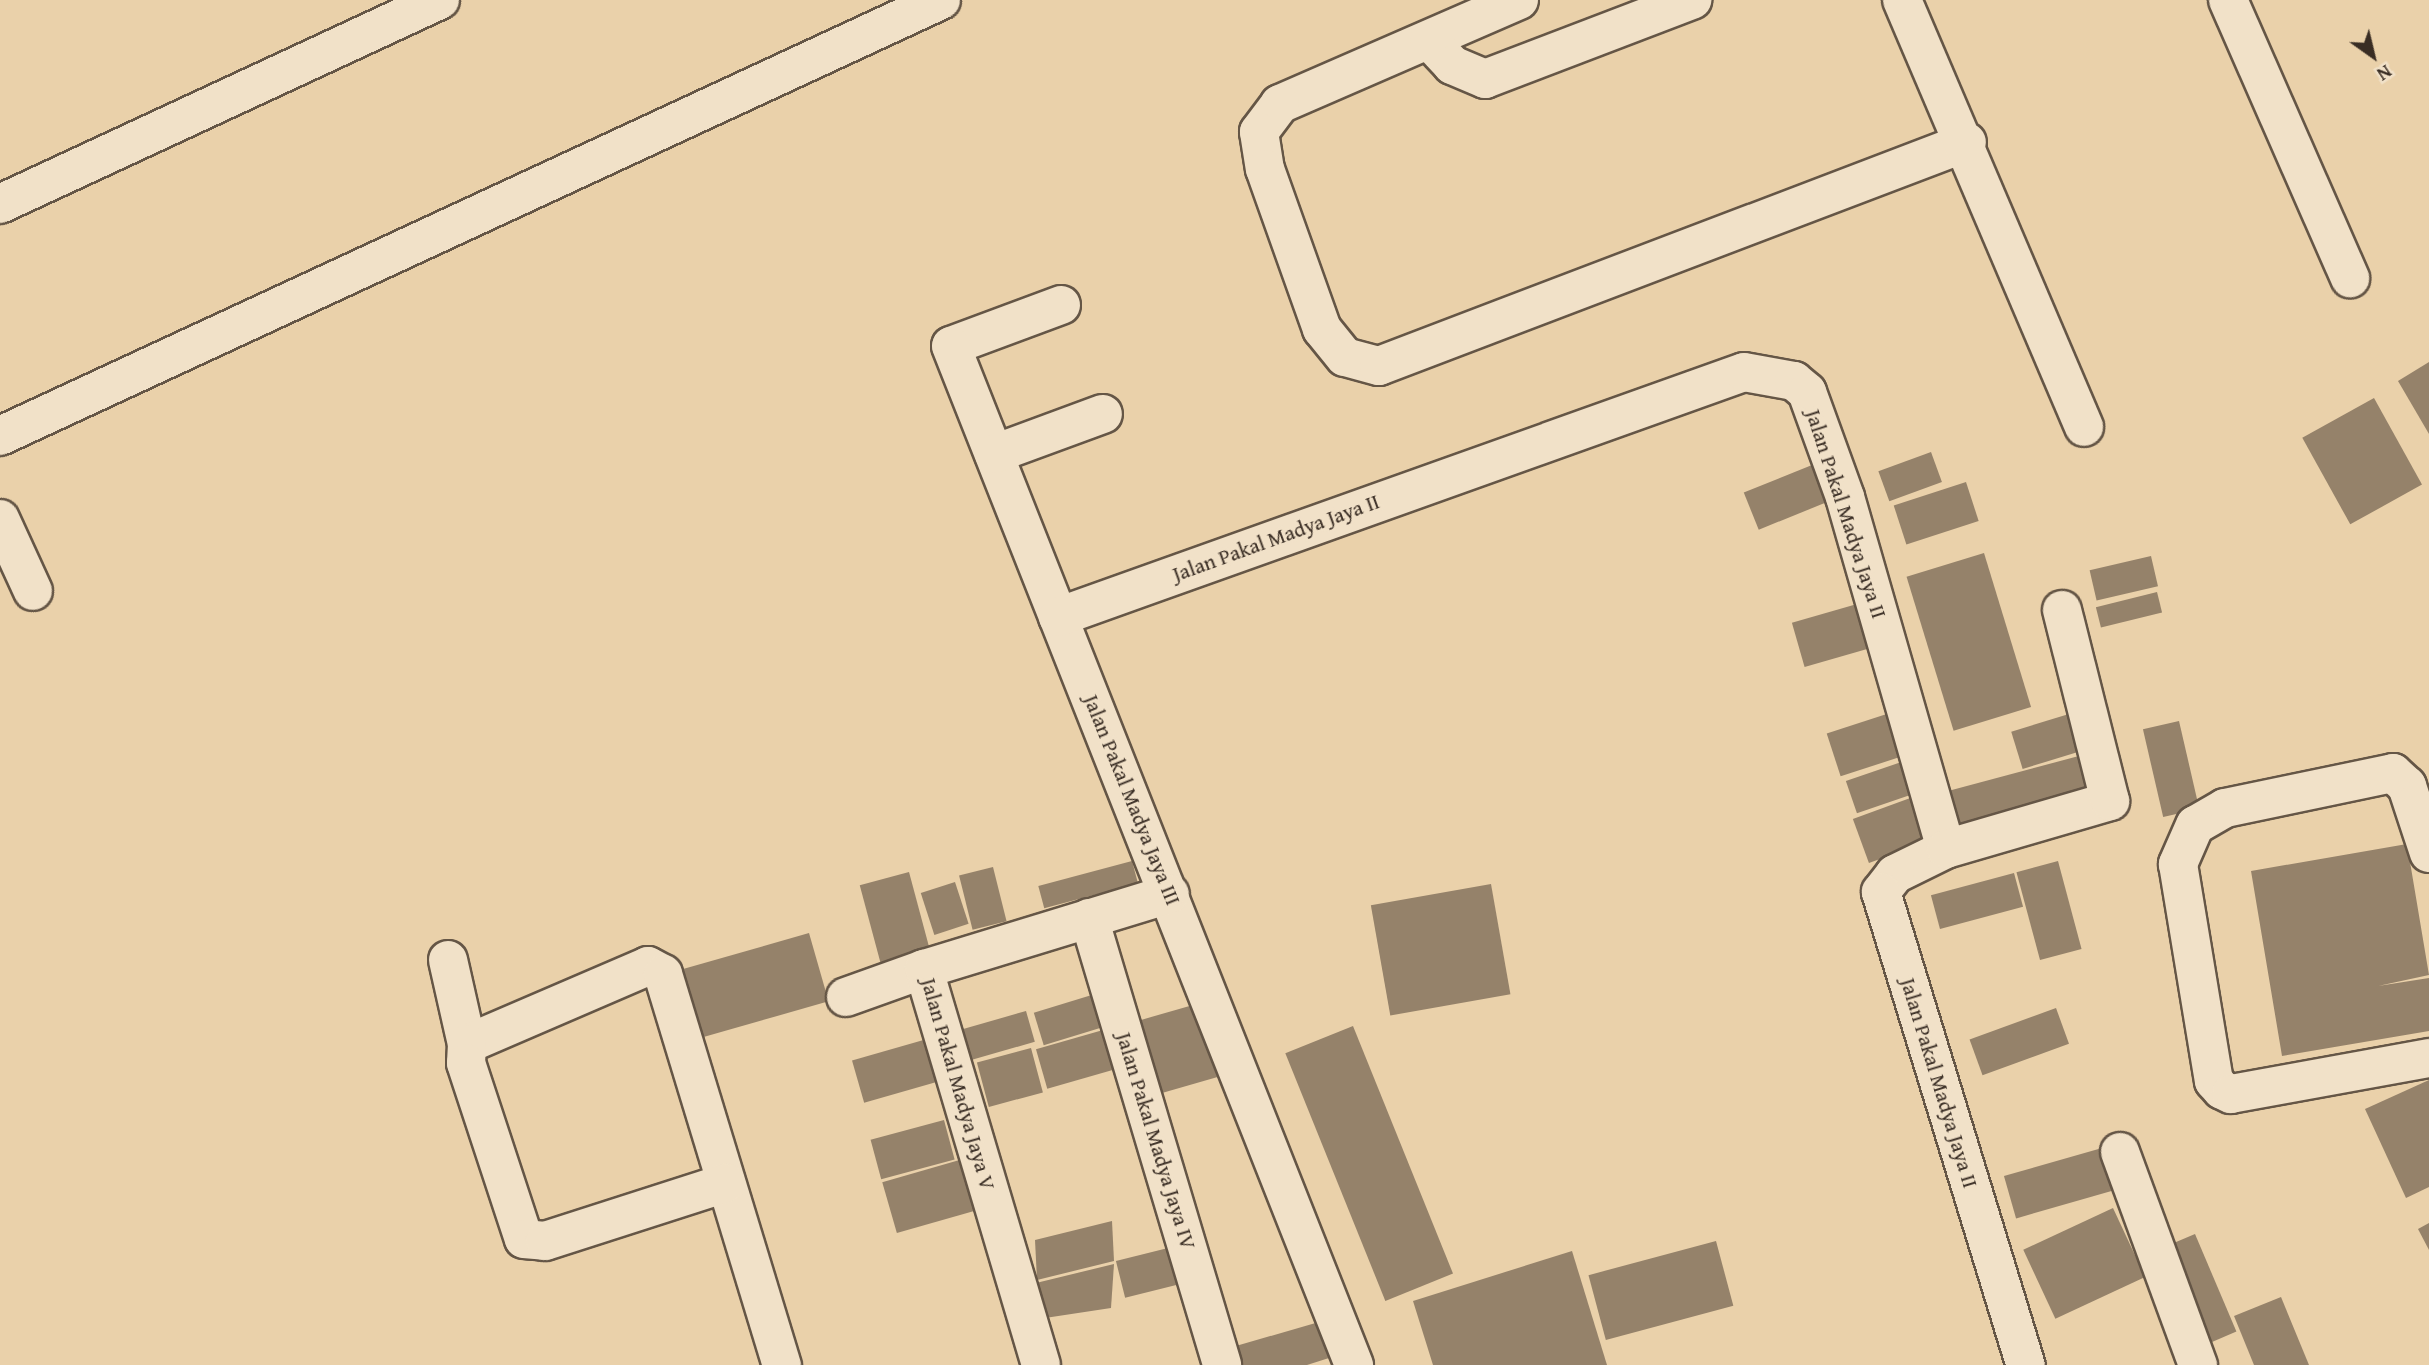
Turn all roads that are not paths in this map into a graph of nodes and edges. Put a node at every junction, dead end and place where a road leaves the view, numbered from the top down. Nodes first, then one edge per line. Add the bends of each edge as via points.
1 (440, 0) edge
2 (941, 0) edge
3 (1519, 0) edge
4 (1692, 0) edge
5 (1902, 0) edge
6 (2228, 0) edge
7 (879, 13) edge
8 (1429, 40) junction
9 (1967, 142) junction
10 (0, 204) edge
11 (2350, 278) dead end
12 (1061, 305) dead end
13 (1103, 414) dead end
14 (2084, 427) dead end
15 (0, 436) edge
16 (994, 454) junction
17 (0, 519) edge
18 (33, 591) dead end
19 (2063, 610) dead end
20 (1058, 617) junction
21 (1946, 849) junction
22 (2429, 853) edge
23 (1170, 894) junction
24 (1089, 918) junction
25 (448, 960) dead end
26 (924, 970) junction
27 (846, 997) dead end
28 (467, 1044) junction
29 (2429, 1058) edge
30 (2120, 1152) dead end
31 (726, 1183) junction
32 (782, 1365) edge
33 (1041, 1365) edge
34 (1222, 1365) edge
35 (1354, 1365) edge
36 (2026, 1365) edge
37 (2198, 1365) edge

1 - 10 street
2 - 7 street
3 - 8 street
4 - 8 street via 1485,79 1452,65
5 - 9 street
6 - 11 street
7 - 15 street
8 - 9 street via 1280,104 1259,132 1265,169 1322,329 1345,357 1379,366
9 - 14 street
12 - 16 street, Jalan Pakal Madya Jaya III via 951,346
13 - 16 street
16 - 20 street, Jalan Pakal Madya Jaya III
17 - 18 street
19 - 21 street via 2110,801
20 - 21 street, Jalan Pakal Madya Jaya II via 1744,372 1776,375 1807,392
20 - 23 street, Jalan Pakal Madya Jaya III
21 - 36 street, Jalan Pakal Madya Jaya II via 1895,874 1881,892
22 - 29 street via 2407,786 2393,773 2225,808 2195,825 2178,864 2214,1080 2222,1090 2231,1094
23 - 24 street, Jalan Pakal Madya Jaya V
23 - 35 street, Jalan Pakal Madya Jaya III
24 - 26 street, Jalan Pakal Madya Jaya V
24 - 34 street, Jalan Pakal Madya Jaya IV
25 - 28 street
26 - 27 street
26 - 33 street, Jalan Pakal Madya Jaya V
28 - 31 street via 466,1063 524,1239 545,1241
28 - 31 street via 648,967 670,987
30 - 37 street
31 - 32 street

